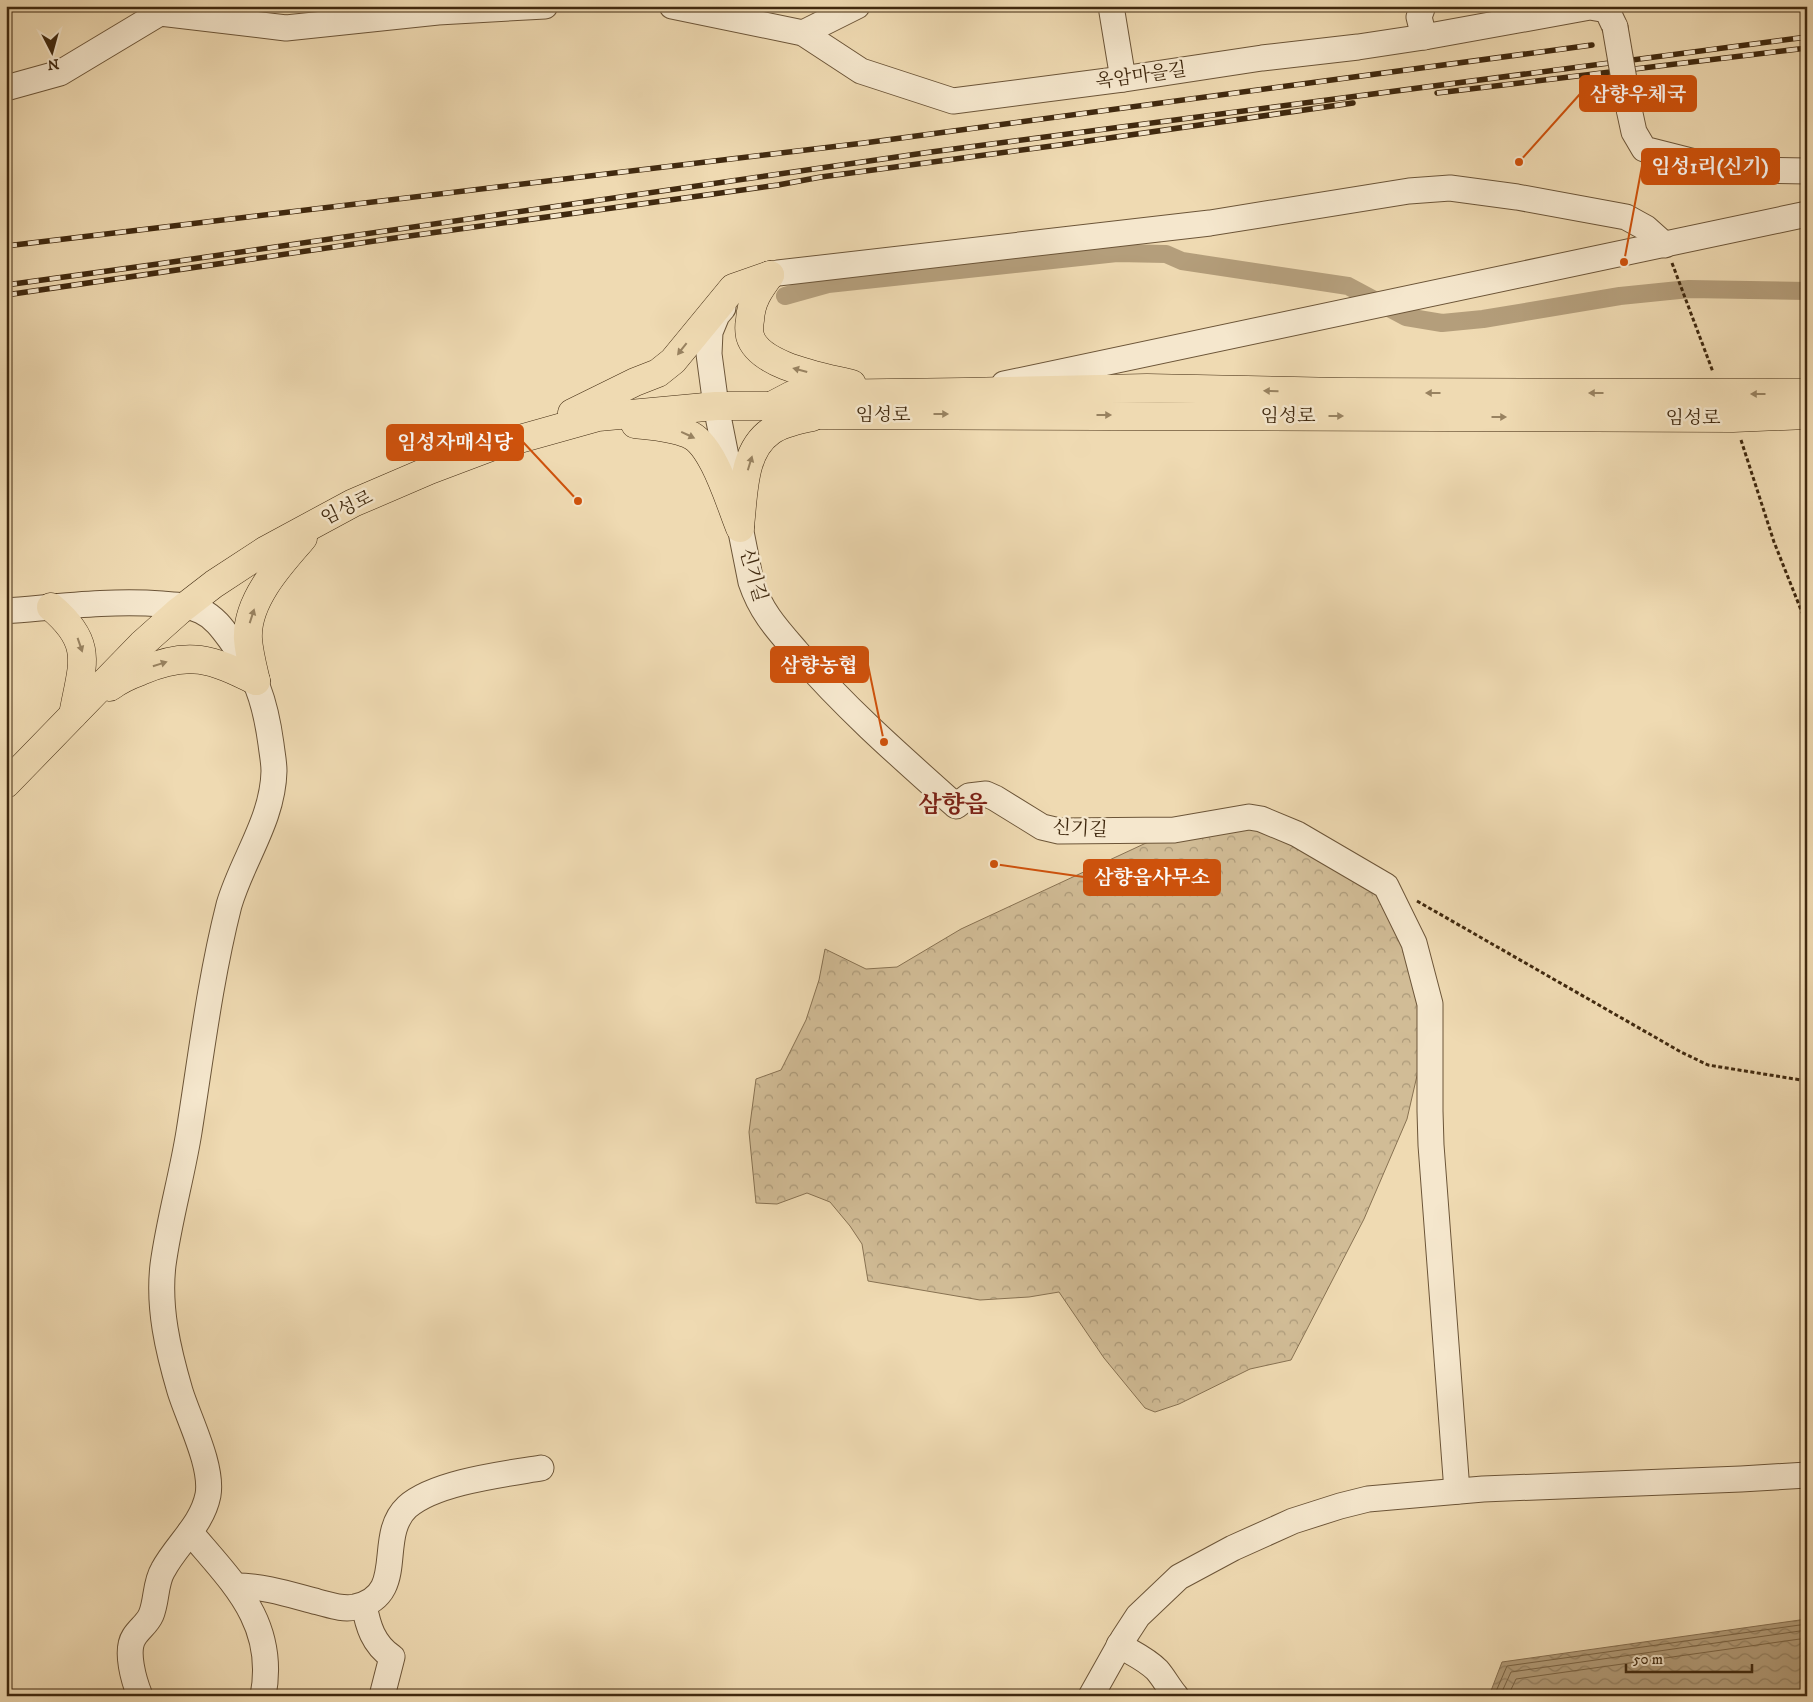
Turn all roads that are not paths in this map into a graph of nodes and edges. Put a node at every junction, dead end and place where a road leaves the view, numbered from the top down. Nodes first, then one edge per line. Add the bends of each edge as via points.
1 (545, 6) edge
2 (672, 6) edge
3 (857, 6) edge
4 (1111, 6) edge
5 (1423, 6) edge
6 (803, 33) junction
7 (1424, 37) junction
8 (1123, 79) junction
9 (6, 88) edge
10 (1807, 171) edge
11 (1807, 214) edge
12 (1665, 245) junction
13 (770, 275) junction
14 (881, 392) junction
15 (964, 392) junction
16 (1807, 393) edge
17 (716, 406) junction
18 (771, 406) junction
19 (1728, 406) junction
20 (821, 415) junction
21 (1807, 415) edge
22 (588, 420) junction
23 (520, 439) junction
24 (315, 524) junction
25 (740, 528) junction
26 (186, 605) junction
27 (51, 607) junction
28 (6, 611) edge
29 (256, 681) junction
30 (73, 715) junction
31 (6, 784) edge
32 (541, 1468) dead end
33 (1807, 1475) edge
34 (1457, 1491) junction
35 (190, 1532) junction
36 (236, 1586) junction
37 (364, 1605) junction
38 (1119, 1645) junction
39 (140, 1696) edge
40 (263, 1696) edge
41 (382, 1696) edge
42 (1091, 1696) edge
43 (1176, 1696) edge

1 - 9 street via 438,12 286,28 160,13 60,73
2 - 6 street, 옥암마을길
3 - 6 street
4 - 8 street
5 - 7 street via 1419,17
6 - 8 street, 옥암마을길 via 860,71 953,101
7 - 8 street, 옥암마을길
7 - 10 street, 옥암마을길, bridge via 1590,7 1606,10 1615,27 1634,132 1644,149 1715,167
11 - 12 street, 임성로
12 - 13 street via 1646,228 1626,217 1450,188 1409,191 1210,222
12 - 15 street, 임성로
14 -> 13 main road via 784,366 756,346 750,336 751,306
13 - 17 street, 신기길 via 730,301 717,315 710,332 709,354
13 -> 23 main road via 733,288 674,361 658,373
14 - 15 main road, 임성로
14 - 18 main road, 임성로 via 792,395
19 -> 15 main road, 임성로 via 1147,388
16 -> 19 main road, 임성로
17 - 18 main road, 임성로
17 - 22 main road, 임성로
17 - 25 street, 신기길
18 - 20 main road, 임성로 via 795,414
20 -> 19 main road, 임성로
19 - 21 main road, 임성로
25 -> 20 main road via 749,462 758,442 772,430
22 - 23 main road, 임성로
22 -> 25 main road via 659,426 690,434 714,462
23 - 24 main road, 임성로 via 430,470 353,503
24 - 26 main road, 임성로 via 266,550
29 -> 24 main road via 248,639 249,623 258,598 273,572
25 - 34 street, 신기길 via 751,582 768,618 841,701 956,806 970,796 986,794 1042,828 1059,831 1174,830 1249,817 1261,819 1297,834 1386,886 1414,943 1430,1004 1431,1137
26 - 27 street via 117,602
26 - 29 street via 204,612 219,624
26 - 30 main road, 임성로 via 142,644
27 - 28 street
27 -> 30 main road via 67,620 82,647
30 -> 29 main road via 118,681 172,660 192,658 209,661
29 - 35 street via 269,728 273,787 264,822 228,908 162,1276 167,1340 208,1474 206,1501
30 - 31 main road, 임성로
32 - 37 street via 469,1480 418,1499 408,1506 398,1519 391,1538 388,1575 378,1595
33 - 34 street
34 - 38 street via 1368,1499 1340,1506 1293,1521 1233,1548 1179,1577 1138,1616
35 - 36 street
35 - 39 street via 161,1572 151,1616 134,1637 131,1661
36 - 37 street via 254,1586 347,1609
36 - 40 street via 252,1610 260,1632 266,1672
37 - 41 street via 370,1630 377,1643 392,1658
38 - 42 street
38 - 43 street via 1148,1662

